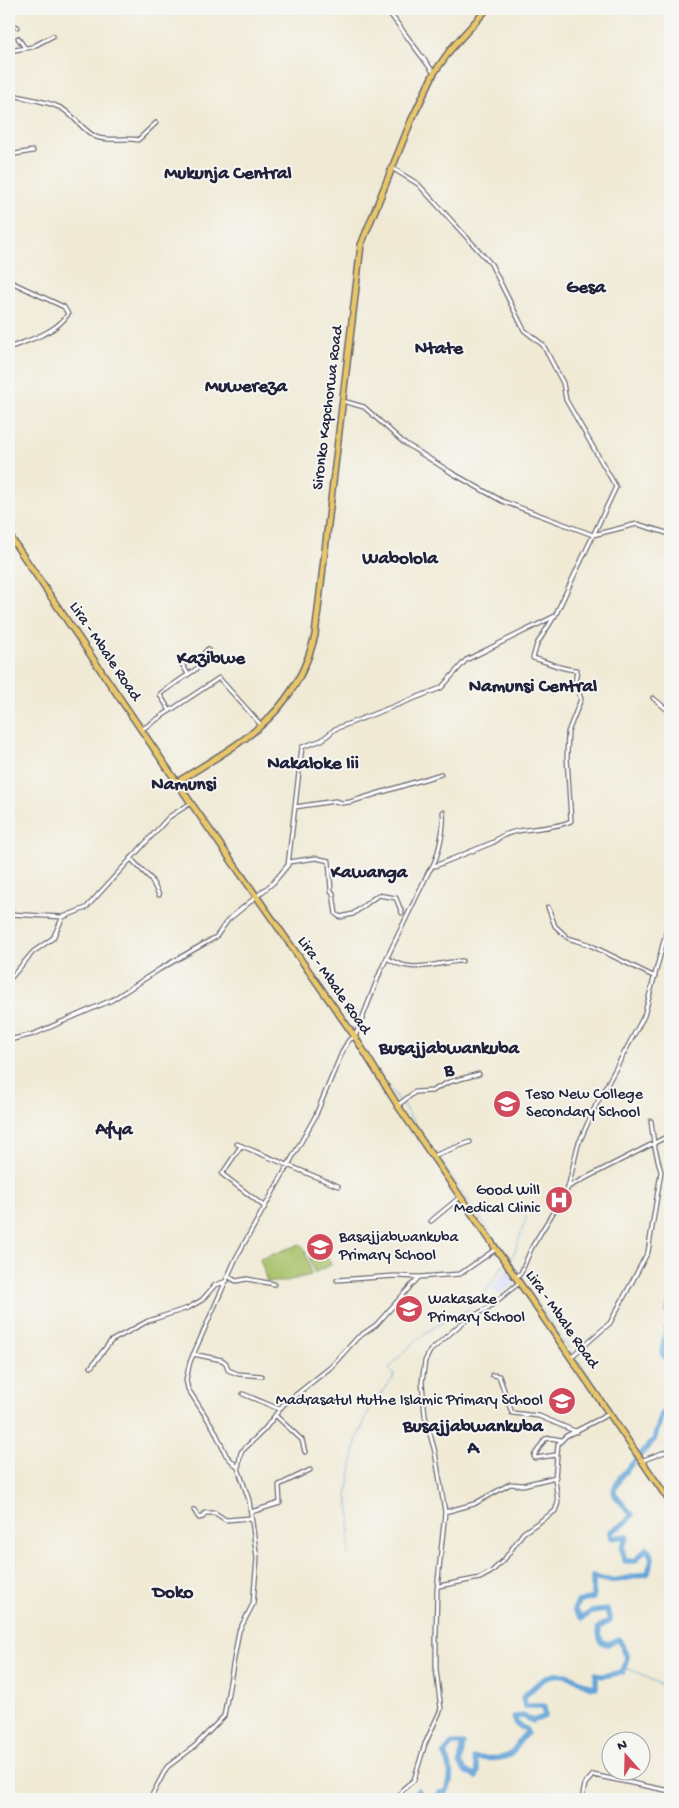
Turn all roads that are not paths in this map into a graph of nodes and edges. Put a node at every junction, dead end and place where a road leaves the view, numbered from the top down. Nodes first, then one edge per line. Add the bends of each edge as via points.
1 (391, 9) edge
2 (487, 9) edge
3 (9, 19) edge
4 (17, 27) dead end
5 (54, 36) dead end
6 (18, 38) dead end
7 (24, 48) junction
8 (9, 51) edge
9 (434, 72) junction
10 (12, 82) dead end
11 (9, 87) edge
12 (9, 94) edge
13 (156, 123) dead end
14 (127, 131) dead end
15 (126, 137) junction
16 (33, 151) dead end
17 (9, 155) edge
18 (392, 168) junction
19 (9, 281) edge
20 (9, 348) edge
21 (342, 400) junction
22 (670, 534) edge
23 (9, 535) edge
24 (593, 535) junction
25 (554, 617) junction
26 (208, 650) dead end
27 (179, 659) dead end
28 (188, 674) junction
29 (653, 698) dead end
30 (170, 711) junction
31 (670, 712) edge
32 (262, 725) junction
33 (141, 730) junction
34 (441, 774) dead end
35 (177, 782) junction
36 (191, 804) junction
37 (295, 807) junction
38 (443, 812) dead end
39 (130, 858) junction
40 (289, 862) junction
41 (434, 866) junction
42 (159, 895) dead end
43 (256, 897) junction
44 (548, 907) dead end
45 (402, 913) dead end
46 (9, 914) edge
47 (63, 917) junction
48 (670, 918) edge
49 (387, 958) junction
50 (462, 961) dead end
51 (655, 977) junction
52 (9, 980) edge
53 (354, 1037) junction
54 (9, 1040) edge
55 (480, 1074) dead end
56 (398, 1106) junction
57 (651, 1120) dead end
58 (670, 1135) edge
59 (470, 1142) dead end
60 (237, 1144) dead end
61 (654, 1144) junction
62 (241, 1146) junction
63 (433, 1156) junction
64 (288, 1165) junction
65 (338, 1186) dead end
66 (568, 1188) junction
67 (461, 1196) junction
68 (265, 1207) junction
69 (431, 1221) dead end
70 (497, 1249) junction
71 (419, 1277) junction
72 (228, 1279) junction
73 (338, 1280) dead end
74 (518, 1280) junction
75 (274, 1284) dead end
76 (193, 1354) junction
77 (571, 1357) junction
78 (91, 1367) dead end
79 (492, 1375) dead end
80 (262, 1376) dead end
81 (243, 1394) dead end
82 (279, 1409) junction
83 (610, 1413) junction
84 (275, 1415) junction
85 (577, 1432) junction
86 (561, 1440) junction
87 (670, 1450) edge
88 (305, 1452) dead end
89 (556, 1455) junction
90 (640, 1460) junction
91 (238, 1468) junction
92 (310, 1470) dead end
93 (556, 1477) junction
94 (670, 1502) edge
95 (194, 1510) dead end
96 (251, 1512) junction
97 (445, 1512) junction
98 (251, 1518) junction
99 (439, 1586) junction
100 (670, 1791) edge
101 (150, 1799) edge
102 (398, 1799) edge
103 (582, 1799) edge

1 - 9 street via 391,14
2 - 9 main road, Sironko Kapchorwa Road
3 - 4 street
5 - 7 street
6 - 7 street
7 - 8 street
9 - 18 main road, Sironko Kapchorwa Road
10 - 11 street
12 - 15 street via 50,103 96,137
13 - 15 street via 138,140
14 - 15 street
16 - 17 street
18 - 21 main road, Sironko Kapchorwa Road via 361,244
18 - 24 street via 418,184 491,264 524,330 543,345 563,383 566,400 616,487
19 - 20 street via 64,307 68,314 63,322
21 - 24 street via 364,407 409,446 502,501
21 - 32 main road, Sironko Kapchorwa Road via 316,635 297,685
22 - 24 street via 637,524
23 - 33 main road, Lira - Mbale Road
24 - 25 street
25 - 37 street via 466,660 441,688 335,729 322,740 302,746
25 - 41 street via 538,644 534,658 564,670 577,670 575,683 581,698 568,732 567,757 571,821 551,828 522,830 500,836 494,842
26 - 28 street via 204,653 208,662
27 - 28 street
28 - 30 street via 160,695
29 - 31 street
30 - 32 street via 219,678
30 - 33 street
32 - 35 main road, Sironko Kapchorwa Road
33 - 35 main road, Lira - Mbale Road
34 - 37 street via 350,802
35 - 36 main road, Lira - Mbale Road
36 - 39 street via 169,817
36 - 43 main road, Lira - Mbale Road
37 - 40 street
38 - 41 street via 443,832
39 - 42 street via 151,879
39 - 47 street via 94,902
40 - 43 street via 273,883
40 - 45 street via 316,858 329,861 331,891 336,914 340,917 353,914 378,895 396,898
41 - 49 street
43 - 53 main road, Lira - Mbale Road
43 - 54 street via 228,920 216,937 112,1000 34,1034
44 - 51 street via 555,926 568,938 588,944
46 - 47 street
47 - 52 street via 53,938 33,952
48 - 51 street
49 - 50 street via 423,968
49 - 53 street
51 - 66 street via 644,1016 578,1145
53 - 56 main road, Lira - Mbale Road
53 - 64 street via 337,1062 316,1117
55 - 56 street via 446,1083 432,1091 415,1092
56 - 63 main road, Lira - Mbale Road
57 - 61 street
58 - 61 street
59 - 63 street
60 - 62 street
61 - 66 street
61 - 77 street via 661,1175 648,1252 610,1323
62 - 64 street
62 - 68 street via 222,1174
63 - 67 main road, Lira - Mbale Road
64 - 65 street
64 - 68 street
66 - 74 street via 532,1247
67 - 69 street
67 - 70 main road, Lira - Mbale Road
68 - 72 street
70 - 71 street via 460,1274
70 - 74 main road, Lira - Mbale Road
71 - 73 street
71 - 82 street via 376,1325
72 - 75 street
72 - 76 street
72 - 78 street via 215,1285 202,1300 188,1308 148,1320 111,1341
74 - 77 main road, Lira - Mbale Road
74 - 97 street via 489,1307 462,1322 430,1351 425,1361 422,1382 425,1416
76 - 80 street via 222,1360 228,1370 238,1374
76 - 91 street via 186,1376 188,1390 226,1455
77 - 83 main road, Lira - Mbale Road
79 - 85 street via 499,1376 512,1413 539,1416
81 - 82 street
82 - 84 street
83 - 85 street
83 - 90 main road, Lira - Mbale Road
84 - 88 street via 302,1440
84 - 91 street via 264,1430 242,1449
85 - 86 street
86 - 89 street
86 - 89 street via 546,1439 534,1456
87 - 90 street
89 - 93 street
90 - 94 main road
91 - 96 street
92 - 96 street via 279,1485 280,1504
93 - 97 street via 523,1485 510,1484 474,1504
93 - 99 street via 558,1503 555,1511 523,1533 500,1564 480,1578
95 - 98 street via 199,1518 212,1512 226,1520
96 - 98 street
97 - 99 street
98 - 101 street via 257,1558 254,1604 240,1631 224,1716 195,1746 167,1767
99 - 102 street via 436,1593 436,1669 441,1713 425,1744 414,1780
100 - 103 street via 593,1775 585,1784

